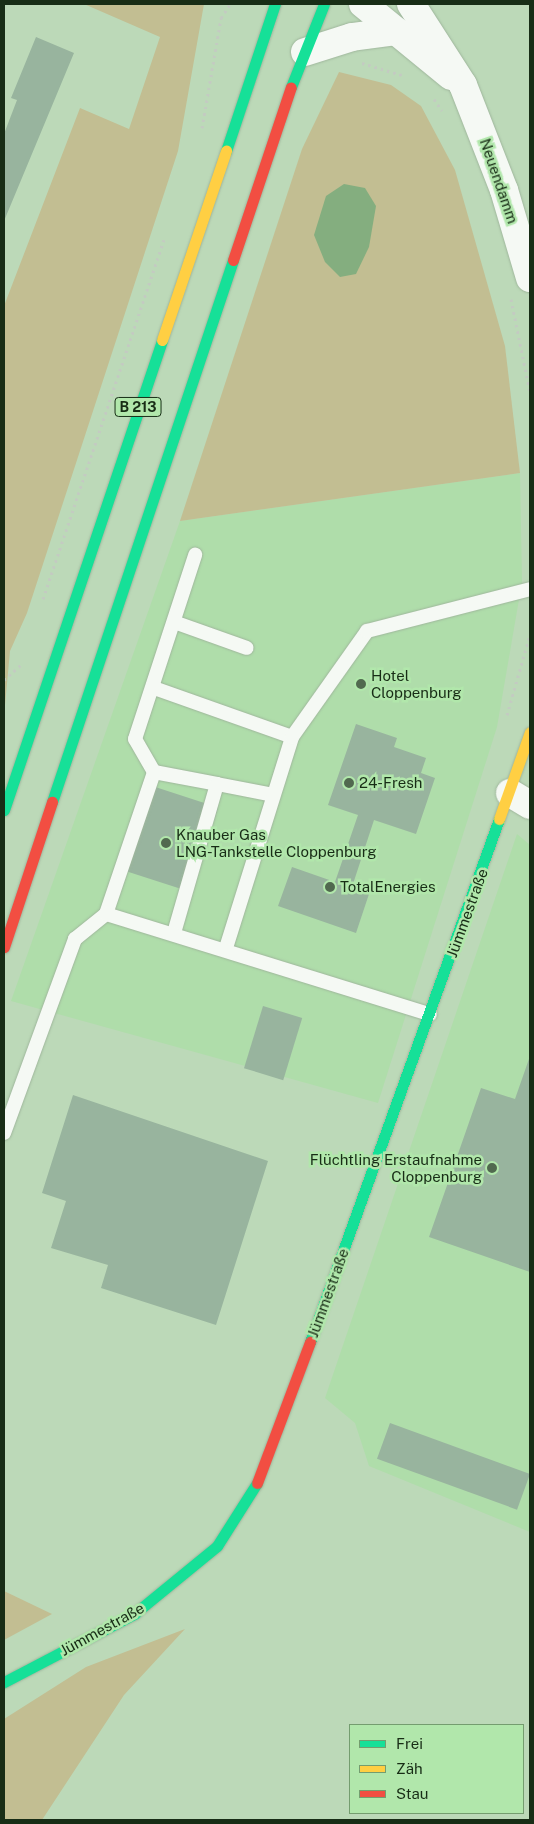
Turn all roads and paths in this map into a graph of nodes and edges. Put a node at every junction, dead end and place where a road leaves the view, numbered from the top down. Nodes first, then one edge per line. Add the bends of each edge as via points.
1 (230, 4) edge
2 (275, 4) edge
3 (324, 4) edge
4 (363, 4) edge
5 (411, 4) edge
6 (396, 31) junction
7 (305, 52) junction
8 (369, 69) dead end
9 (408, 77) dead end
10 (463, 85) junction
11 (427, 91) dead end
12 (445, 116) dead end
13 (201, 135) dead end
14 (166, 236) dead end
15 (520, 285) edge
16 (530, 392) edge
17 (195, 555) dead end
18 (530, 589) edge
19 (40, 608) dead end
20 (174, 622) junction
21 (530, 634) edge
22 (247, 648) dead end
23 (25, 655) dead end
24 (4, 680) edge
25 (154, 688) junction
26 (505, 722) dead end
27 (530, 732) edge
28 (292, 737) junction
29 (154, 772) junction
30 (217, 784) junction
31 (273, 795) junction
32 (520, 799) edge
33 (4, 810) edge
34 (106, 914) junction
35 (174, 933) junction
36 (4, 947) edge
37 (226, 948) junction
38 (430, 1014) junction
39 (4, 1133) edge
40 (4, 1682) edge

1 - 13 path via 221,18
2 - 33 main road, B 213
3 - 7 main road, B 213
4 - 6 street, Neuendamm
5 - 10 street, Neuendamm
6 - 7 street via 352,37
6 - 10 street, Neuendamm
7 - 36 main road, B 213
8 - 9 path
10 - 15 street, Neuendamm via 504,190
11 - 12 path
14 - 19 path
15 - 16 path
17 - 20 lane
18 - 28 lane via 367,632
20 - 22 lane
20 - 25 lane
21 - 26 path
23 - 24 path via 22,665
25 - 28 lane
25 - 29 lane via 135,739
27 - 32 main road
28 - 31 lane
29 - 30 lane
29 - 34 lane
30 - 31 lane
30 - 35 lane
31 - 37 lane
32 - 38 main road, Jümmestraße
34 - 35 lane
34 - 39 lane via 75,939
35 - 37 lane
37 - 38 lane
38 - 40 main road, Jümmestraße via 262,1474 217,1546 134,1614

